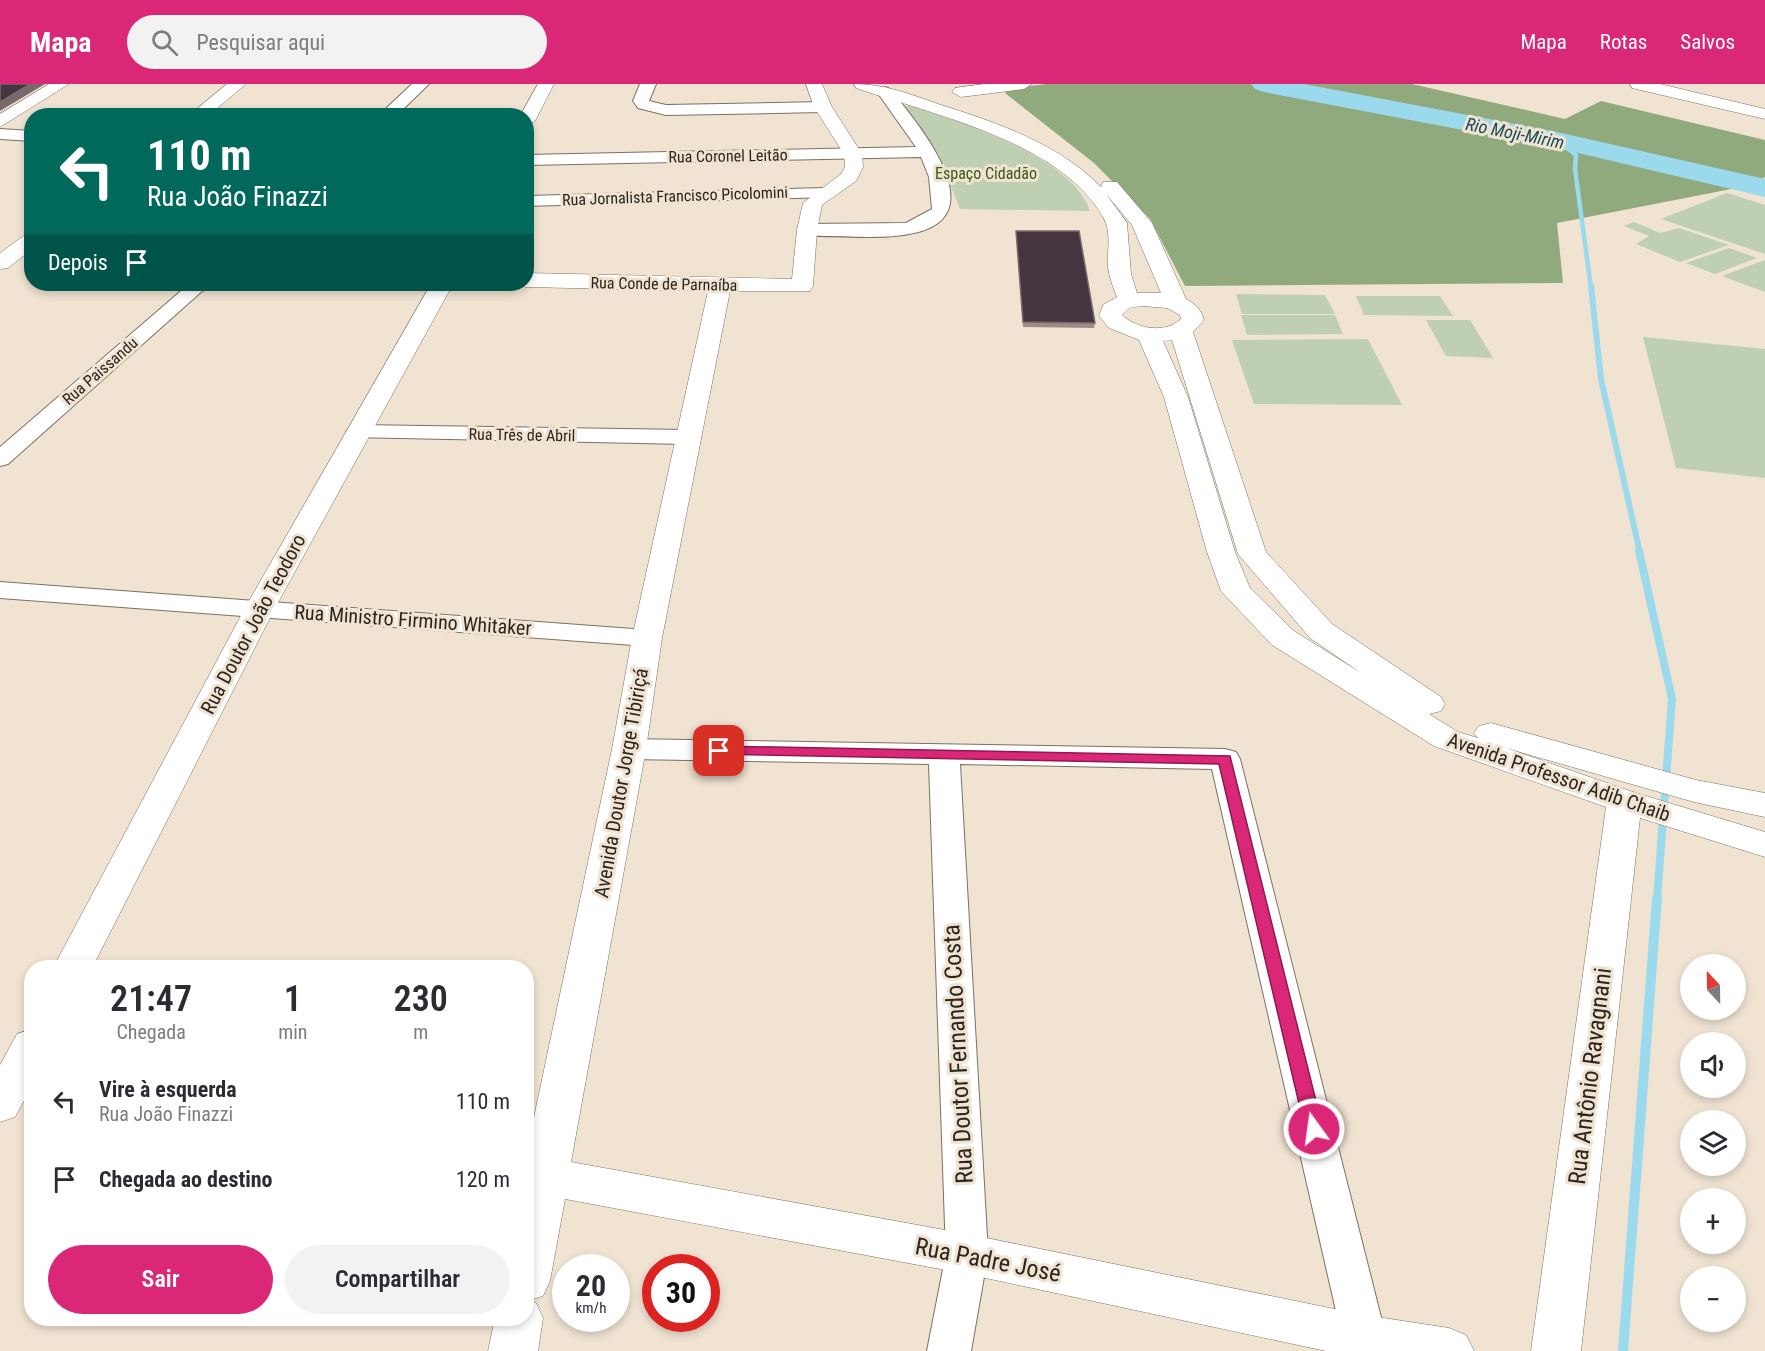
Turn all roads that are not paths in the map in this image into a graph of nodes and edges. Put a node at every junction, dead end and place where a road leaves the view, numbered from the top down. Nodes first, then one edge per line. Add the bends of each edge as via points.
1 (62, 84) edge
2 (238, 84) edge
3 (421, 84) edge
4 (546, 84) edge
5 (648, 84) edge
6 (814, 84) edge
7 (862, 84) edge
8 (1024, 84) edge
9 (1638, 84) edge
10 (947, 91) junction
11 (885, 92) junction
12 (823, 107) junction
13 (206, 108) edge
14 (395, 108) edge
15 (533, 108) edge
16 (952, 113) junction
17 (1765, 114) edge
18 (0, 122) edge
19 (0, 134) edge
20 (1050, 135) dead end
21 (24, 136) edge
22 (929, 152) junction
23 (853, 154) junction
24 (534, 160) edge
25 (824, 193) junction
26 (534, 201) edge
27 (807, 230) junction
28 (24, 245) edge
29 (0, 263) edge
30 (24, 264) edge
31 (534, 280) edge
32 (720, 285) junction
33 (192, 291) edge
34 (438, 291) edge
35 (1129, 300) junction
36 (1179, 317) junction
37 (1148, 333) junction
38 (357, 432) junction
39 (687, 437) junction
40 (0, 459) edge
41 (0, 590) edge
42 (260, 608) junction
43 (647, 638) junction
44 (629, 749) junction
45 (944, 755) junction
46 (1661, 800) junction
47 (1765, 805) edge
48 (1765, 845) edge
49 (76, 960) edge
50 (24, 1062) edge
51 (11, 1090) edge
52 (537, 1175) edge
53 (534, 1204) edge
54 (967, 1254) junction
55 (518, 1326) edge
56 (1367, 1344) edge
57 (513, 1351) edge
58 (949, 1351) edge
59 (1449, 1351) edge
60 (1556, 1351) edge

1 - 18 street
2 - 13 street
3 - 14 street
4 - 15 street
5 - 12 street via 641,101 666,110
6 - 12 street
7 - 11 street
8 - 10 street
9 - 17 street
10 - 11 street
10 - 16 street via 995,106 962,106
11 - 16 street
11 - 22 street
12 - 23 street
16 - 35 street via 1029,144 1068,169 1096,194 1113,217 1120,240 1119,273
19 - 21 street
20 - 36 street, Avenida Professor Adib Chaib via 1107,183 1142,223
22 - 23 street, Rua Coronel Leitão
22 - 27 street via 942,189 941,211 934,218 907,229
23 - 24 street, Rua Coronel Leitão
23 - 25 street via 854,167 849,177
25 - 26 street, Rua Jornalista Francisco Picolomini
25 - 27 street via 813,203
27 - 32 street, Rua Conde de Parnaíba via 802,286
28 - 29 street
29 - 30 street
31 - 32 street, Rua Conde de Parnaíba
32 - 39 street, Avenida Doutor Jorge Tibiriçá
33 - 40 street, Rua Paissandu
34 - 38 street, Rua Doutor João Teodoro
35 - 36 street via 1154,299
35 - 37 street via 1111,310 1110,316 1125,328
36 - 37 street
36 - 46 street, Avenida Professor Adib Chaib via 1252,554 1321,631 1460,724
37 - 46 street, Avenida Professor Adib Chaib via 1176,397 1236,591 1283,638 1446,739
38 - 39 street, Rua Três de Abril
38 - 42 street, Rua Doutor João Teodoro
39 - 43 street, Avenida Doutor Jorge Tibiriçá
41 - 42 street, Rua Ministro Firmino Whitaker
42 - 43 street, Rua Ministro Firmino Whitaker
42 - 49 street, Rua Doutor João Teodoro
43 - 44 street, Avenida Doutor Jorge Tibiriçá
44 - 45 street
44 - 52 street, Avenida Doutor Jorge Tibiriçá
45 - 54 street, Rua Doutor Fernando Costa
45 - 56 street via 1225,759
46 - 47 street, Avenida Professor Adib Chaib
46 - 48 street, Avenida Professor Adib Chaib
46 - 60 street, Rua Antônio Ravagnani
50 - 51 street
52 - 53 street, Avenida Doutor Jorge Tibiriçá
52 - 54 street, Rua Padre José
54 - 56 street, Rua Padre José
54 - 58 street, Rua Doutor Fernando Costa
55 - 57 street
56 - 59 street, Rua Padre José

